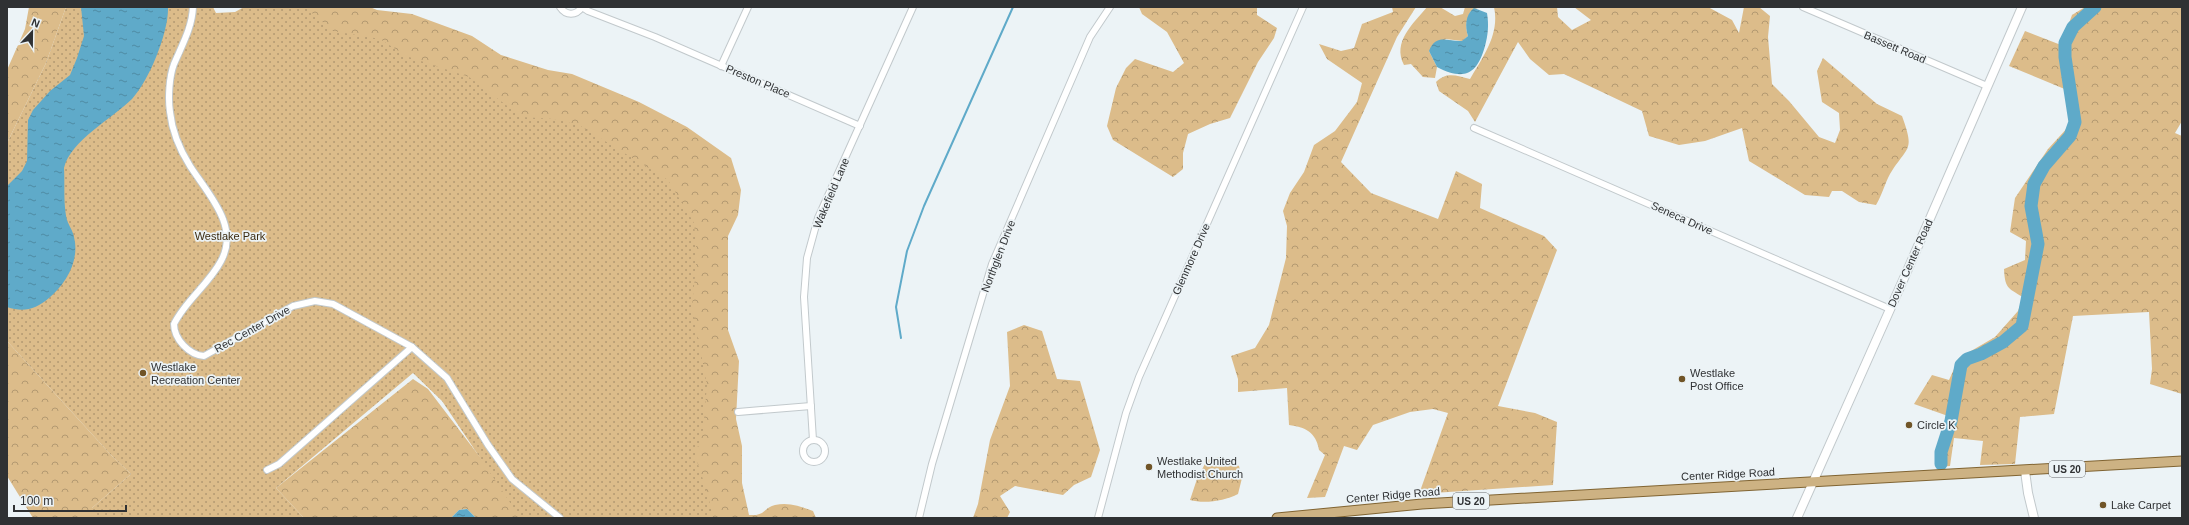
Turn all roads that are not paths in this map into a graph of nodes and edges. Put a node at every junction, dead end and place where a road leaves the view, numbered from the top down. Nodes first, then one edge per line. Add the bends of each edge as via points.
1 (193, 7) edge
2 (560, 7) edge
3 (582, 7) edge
4 (748, 7) edge
5 (913, 7) edge
6 (1110, 7) edge
7 (1303, 7) edge
8 (1803, 7) edge
9 (2022, 7) edge
10 (721, 66) junction
11 (1987, 86) junction
12 (860, 126) junction
13 (1474, 128) dead end
14 (1890, 309) junction
15 (412, 347) junction
16 (811, 406) junction
17 (738, 412) dead end
18 (813, 440) dead end
19 (2182, 461) edge
20 (267, 470) dead end
21 (2025, 471) junction
22 (1812, 482) junction
23 (560, 518) edge
24 (919, 518) edge
25 (1098, 518) edge
26 (1277, 518) edge
27 (1797, 518) edge
28 (2034, 518) edge

1 - 15 street, Rec Center Drive via 186,38 173,66 169,111 173,130 189,165 226,222 228,236 221,261 174,324 178,338 191,352 204,356 293,306 315,301 333,304
2 - 3 street via 565,13 570,14 576,13
3 - 10 street, Preston Place
4 - 10 street
5 - 12 street, Wakefield Lane
6 - 24 street, Northglen Drive via 1090,36 992,264 932,464
7 - 25 street, Glenmore Drive via 1139,378 1126,413
8 - 11 street, Bassett Road
9 - 11 street, Dover Center Road
10 - 12 street, Preston Place
11 - 14 street, Dover Center Road
12 - 16 street, Wakefield Lane via 818,218 807,258 804,297
13 - 14 street, Seneca Drive
14 - 22 street, Dover Center Road
15 - 20 street via 279,464
15 - 23 street, Rec Center Drive via 447,378 512,479
16 - 17 street
16 - 18 street, Wakefield Lane
19 - 21 main road, Center Ridge Road / US 20
21 - 22 main road, Center Ridge Road / US 20
21 - 28 street
22 - 26 main road, Center Ridge Road / US 20 via 1422,504
22 - 27 street, Dover Center Road

